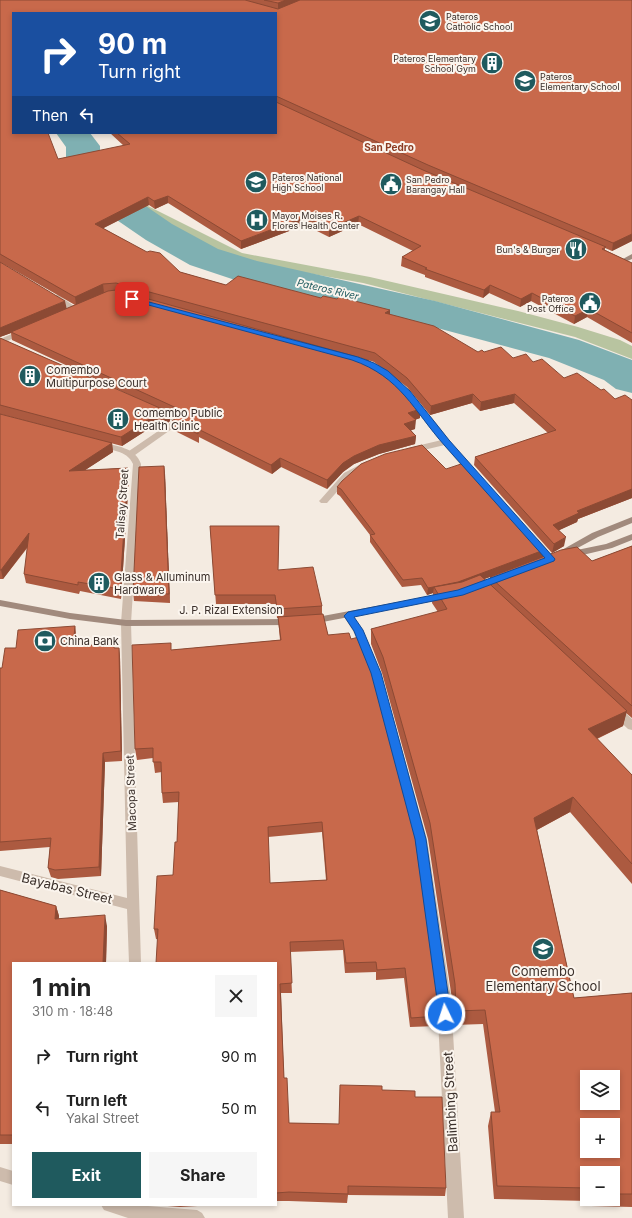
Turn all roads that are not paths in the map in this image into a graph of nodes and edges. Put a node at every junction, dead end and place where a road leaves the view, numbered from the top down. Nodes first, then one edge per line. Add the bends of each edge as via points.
1 (632, 256) edge
2 (632, 264) edge
3 (51, 295) edge
4 (76, 310) edge
5 (32, 328) edge
6 (1, 342) edge
7 (17, 347) edge
8 (360, 361) edge
9 (150, 408) edge
10 (91, 442) edge
11 (446, 442) junction
12 (402, 452) edge
13 (132, 453) junction
14 (374, 462) edge
15 (324, 501) dead end
16 (632, 520) edge
17 (519, 524) edge
18 (530, 536) edge
19 (632, 537) edge
20 (547, 560) junction
21 (452, 594) edge
22 (0, 603) edge
23 (348, 616) junction
24 (126, 623) junction
25 (609, 705) edge
26 (632, 726) edge
27 (0, 871) edge
28 (134, 905) junction
29 (135, 962) edge
30 (0, 1174) edge
31 (12, 1178) edge
32 (114, 1206) edge
33 (141, 1212) edge
34 (197, 1218) edge
35 (456, 1218) edge

1 - 2 main road via 624,260
3 - 4 street
5 - 6 street
6 - 7 street
8 - 11 street via 385,372 407,393
9 - 13 street via 179,421
10 - 13 street, Talisay Street
11 - 12 street
11 - 17 street
13 - 24 street, Talisay Street via 136,458 136,464
14 - 15 street via 346,475
16 - 20 main road via 595,535
18 - 20 street
19 - 20 main road via 609,546
21 - 23 main road, J. P. Rizal Extension
22 - 24 main road, J. P. Rizal Extension
23 - 24 main road, J. P. Rizal Extension via 316,621 268,623
23 - 35 street, Balimbing Street via 358,630 376,673 421,839 444,998
24 - 28 street, Macopa Street
25 - 26 street
27 - 28 street, Bayabas Street
28 - 29 street, Macopa Street
30 - 31 street
32 - 33 street
33 - 34 street

